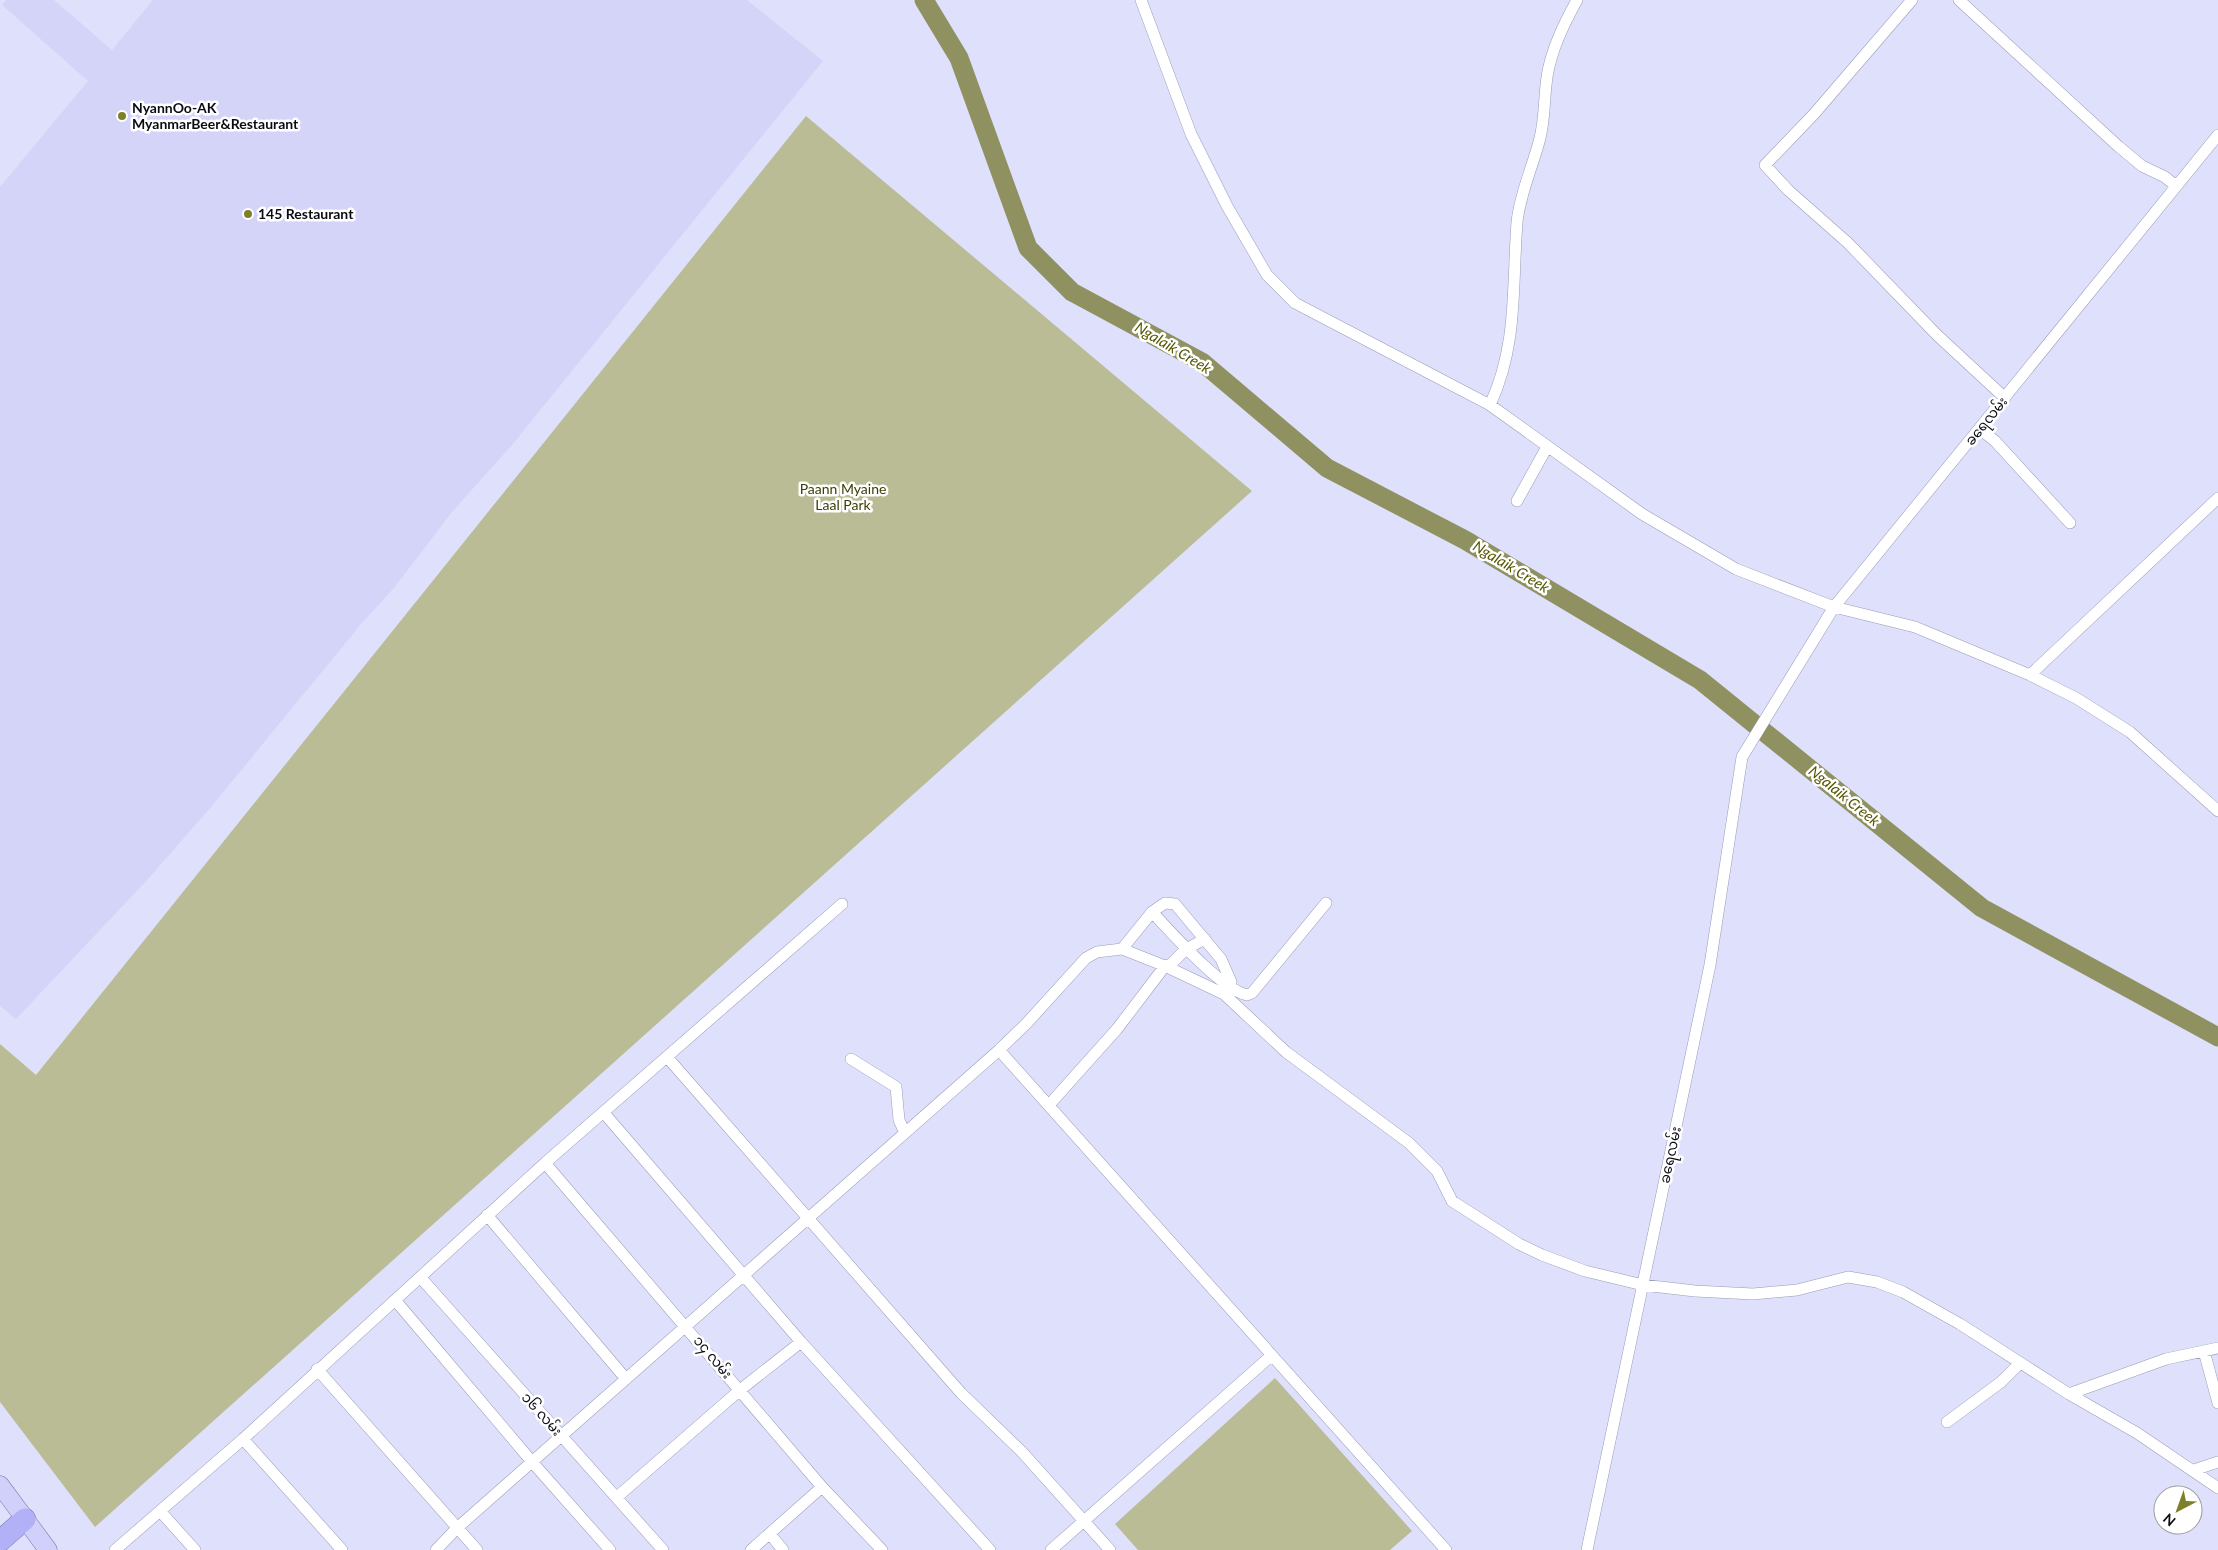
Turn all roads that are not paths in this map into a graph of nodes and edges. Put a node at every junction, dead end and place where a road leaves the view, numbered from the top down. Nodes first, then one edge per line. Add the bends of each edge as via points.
1 (1141, 0) edge
2 (1578, 0) edge
3 (1912, 0) edge
4 (1960, 0) edge
5 (2218, 135) edge
6 (2176, 186) junction
7 (2005, 398) junction
8 (1490, 405) junction
9 (1980, 429) junction
10 (1547, 447) junction
11 (2218, 498) edge
12 (1517, 501) dead end
13 (2070, 523) dead end
14 (1834, 607) junction
15 (2030, 675) junction
16 (2218, 811) edge
17 (1326, 903) dead end
18 (842, 904) dead end
19 (1152, 912) junction
20 (1205, 939) junction
21 (1122, 949) junction
22 (1186, 949) junction
23 (1165, 966) junction
24 (1227, 990) junction
25 (999, 1050) junction
26 (667, 1057) junction
27 (851, 1059) dead end
28 (1049, 1105) junction
29 (604, 1113) junction
30 (905, 1133) junction
31 (545, 1163) junction
32 (487, 1215) junction
33 (809, 1220) junction
34 (746, 1276) junction
35 (421, 1278) junction
36 (1643, 1285) junction
37 (395, 1300) junction
38 (687, 1327) junction
39 (801, 1342) junction
40 (2218, 1348) edge
41 (2204, 1350) junction
42 (1271, 1356) junction
43 (2020, 1363) junction
44 (318, 1369) junction
45 (626, 1379) junction
46 (740, 1390) junction
47 (2068, 1394) junction
48 (2218, 1403) edge
49 (1947, 1422) dead end
50 (562, 1437) junction
51 (243, 1440) junction
52 (2218, 1462) edge
53 (533, 1464) junction
54 (2194, 1470) junction
55 (0, 1485) edge
56 (822, 1487) junction
57 (2218, 1488) edge
58 (617, 1497) junction
59 (160, 1511) junction
60 (25, 1519) junction
61 (1083, 1522) junction
62 (457, 1528) junction
63 (770, 1534) junction
64 (0, 1542) edge
65 (48, 1550) edge
66 (115, 1550) edge
67 (195, 1550) edge
68 (342, 1550) edge
69 (436, 1550) edge
70 (477, 1550) edge
71 (610, 1550) edge
72 (663, 1550) edge
73 (751, 1550) edge
74 (784, 1550) edge
75 (882, 1550) edge
76 (990, 1550) edge
77 (1052, 1550) edge
78 (1110, 1550) edge
79 (1446, 1550) edge
80 (1586, 1550) edge

1 - 8 street via 1191,134 1227,206 1268,275 1295,302 1308,310
2 - 8 street via 1561,29 1547,75 1540,138 1517,220 1512,336 1500,383
3 - 7 street via 1814,114 1765,165
4 - 6 street via 2118,146 2142,166
5 - 6 street, ခရေလမ်း
6 - 7 street, ခရေလမ်း
7 - 9 street, ခရေလမ်း
8 - 10 street
9 - 13 street via 1995,441
9 - 14 street, ခရေလမ်း
10 - 12 street
10 - 14 street via 1642,514 1736,569
11 - 15 street
14 - 15 street via 1915,627
14 - 36 street, ခရေလမ်း via 1742,757 1710,966
15 - 16 street via 2104,714 2130,732
17 - 24 street via 1252,993 1246,995
18 - 26 street
19 - 20 street via 1166,903 1175,904
19 - 21 street
19 - 22 street
20 - 22 street
20 - 24 street via 1228,973
21 - 23 street
21 - 25 street via 1097,952 1086,958
22 - 23 street
22 - 24 street
23 - 24 street
23 - 28 street via 1117,1029
24 - 36 street via 1286,1052 1409,1142 1437,1171 1452,1201 1542,1255 1585,1271
25 - 28 street
25 - 30 street
26 - 29 street
26 - 33 street
27 - 30 street via 896,1087 899,1120
28 - 42 street
29 - 31 street
29 - 34 street
30 - 33 street
31 - 32 street
31 - 38 street, ၁၄ လမ်း
32 - 35 street
32 - 45 street
33 - 34 street
33 - 61 street via 961,1393 1022,1452
34 - 38 street
34 - 39 street
35 - 37 street
35 - 50 street, ၁၆ လမ်း
36 - 43 street via 1753,1294 1797,1290 1848,1277 1861,1278 1903,1292
36 - 80 street, ခရေလမ်း
37 - 44 street
37 - 53 street
38 - 45 street
38 - 46 street, ၁၄ လမ်း
39 - 46 street
39 - 76 street
40 - 41 street
41 - 47 street via 2166,1359
41 - 48 street
42 - 61 street
42 - 79 street
43 - 47 street
43 - 49 street via 2001,1382
44 - 51 street
44 - 62 street
45 - 50 street
46 - 56 street, ၁၄ လမ်း
46 - 58 street
47 - 54 street via 2124,1424
50 - 53 street
50 - 58 street, ၁၆ လမ်း
51 - 59 street
51 - 68 street
52 - 54 street
53 - 62 street
53 - 71 street
54 - 57 street
55 - 60 main road
56 - 63 street
56 - 75 street, ၁၄ လမ်း
58 - 72 street, ၁၆ လမ်း
59 - 66 street
59 - 67 street
60 - 64 highway
60 - 65 main road
61 - 77 street
61 - 78 street
62 - 69 street
62 - 70 street
63 - 73 street
63 - 74 street

